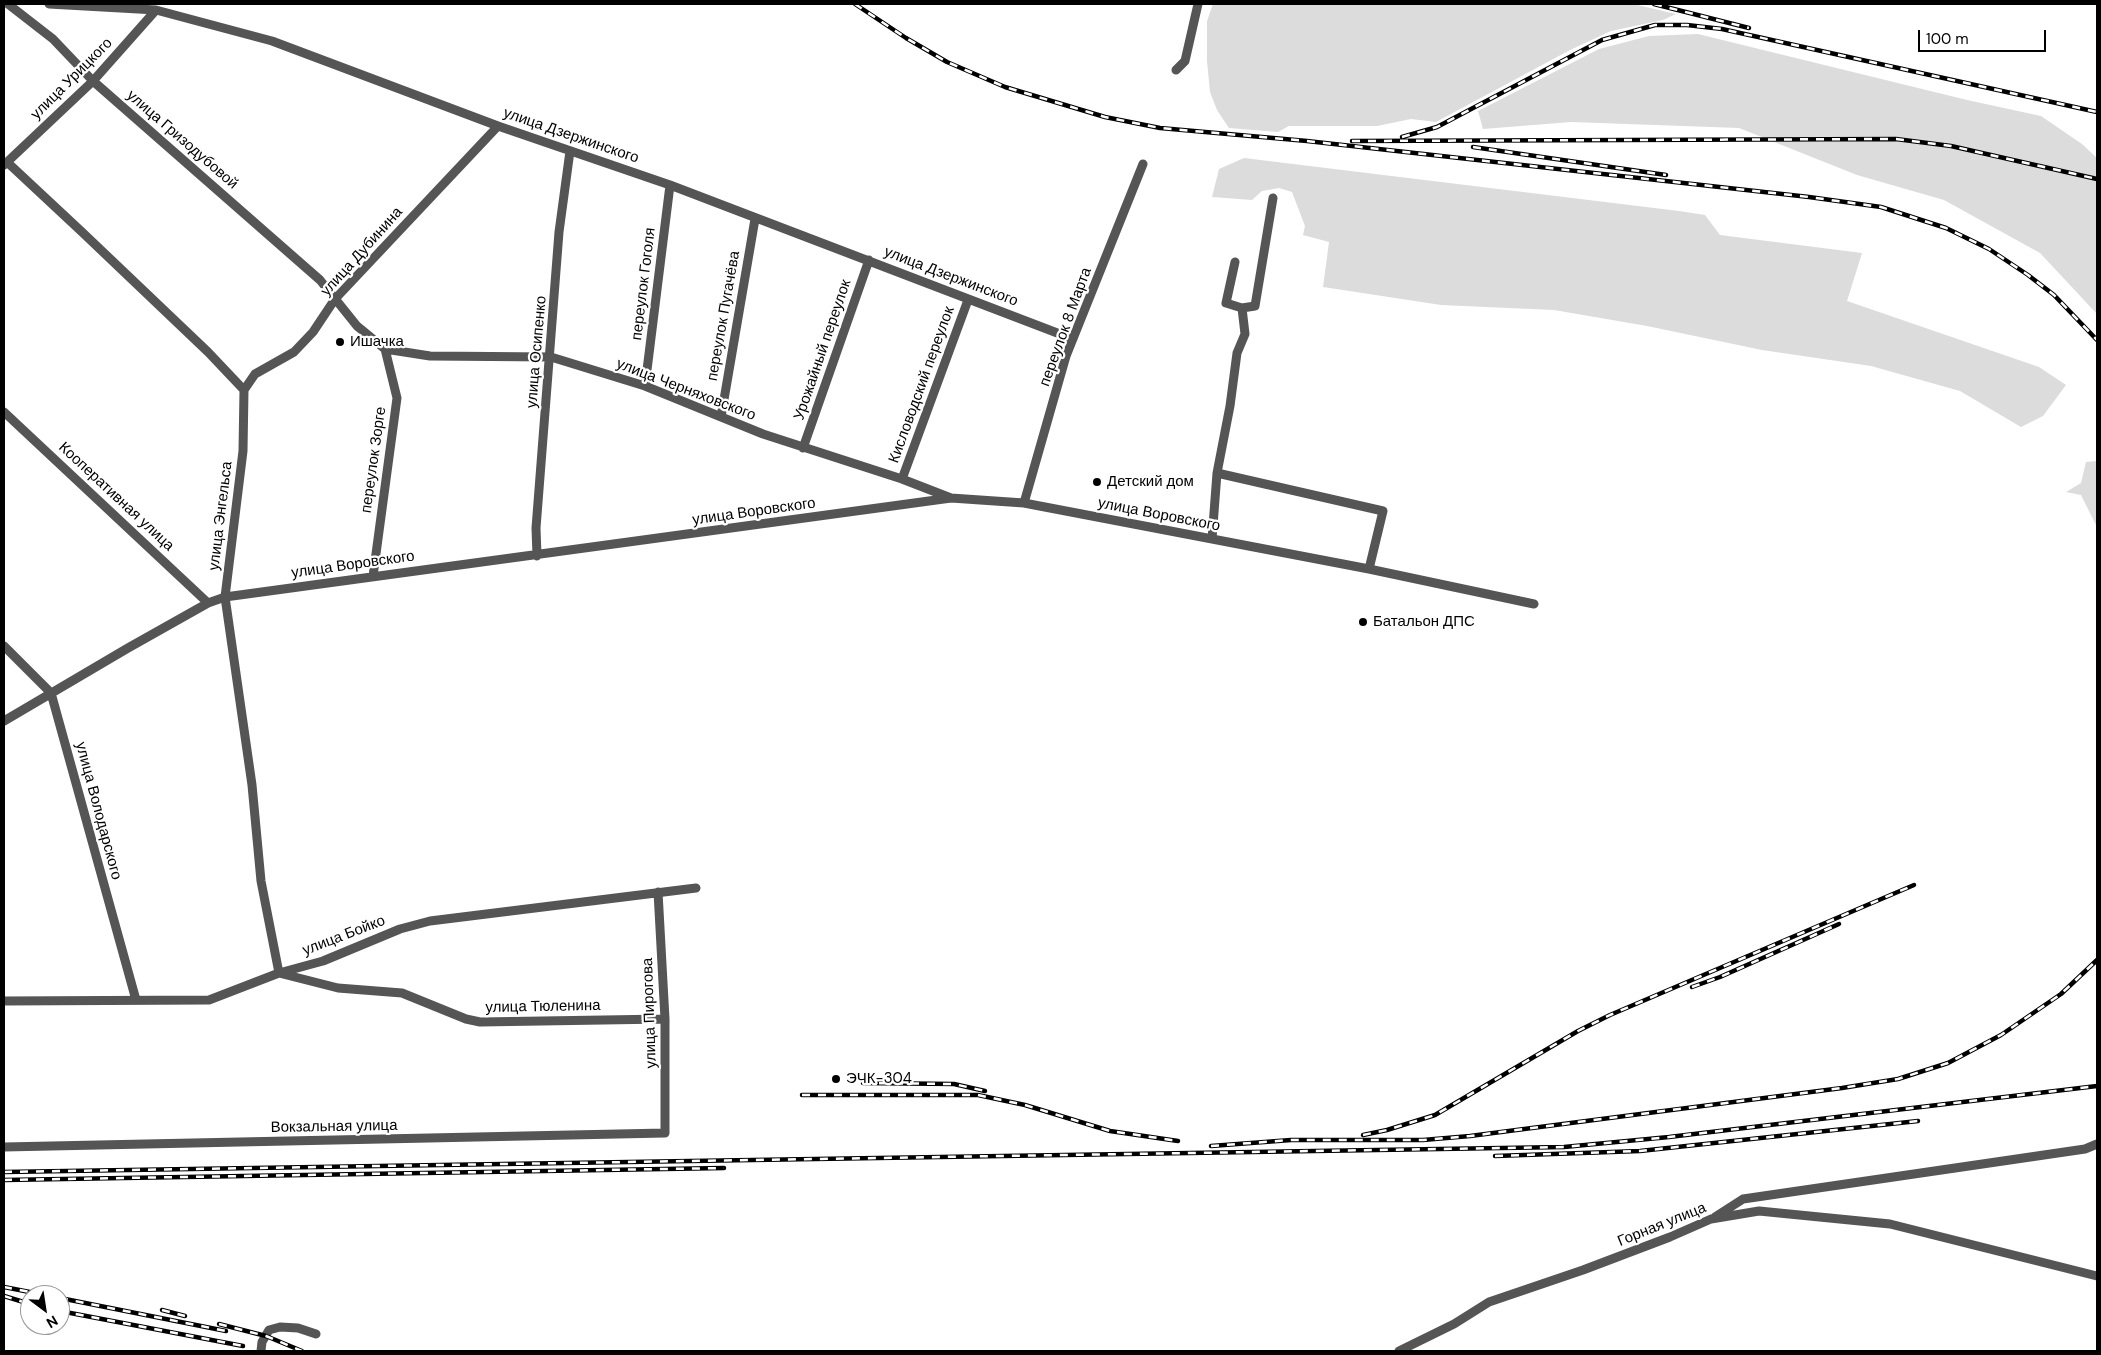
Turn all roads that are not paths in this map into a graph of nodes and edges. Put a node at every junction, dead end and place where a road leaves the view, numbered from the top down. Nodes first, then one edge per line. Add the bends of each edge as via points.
1 (8, 4) edge
2 (49, 4) edge
3 (1198, 4) edge
4 (156, 10) junction
5 (1176, 70) dead end
6 (93, 80) junction
7 (498, 126) junction
8 (570, 152) junction
9 (5, 164) edge
10 (1143, 164) dead end
11 (670, 185) junction
12 (1273, 198) dead end
13 (755, 219) junction
14 (869, 260) junction
15 (1235, 262) dead end
16 (334, 299) junction
17 (968, 300) junction
18 (1242, 308) junction
19 (1073, 338) junction
20 (385, 349) junction
21 (551, 357) junction
22 (646, 386) junction
23 (244, 390) junction
24 (4, 412) edge
25 (721, 417) junction
26 (803, 448) junction
27 (1217, 473) junction
28 (902, 479) junction
29 (952, 498) junction
30 (1024, 503) junction
31 (1212, 539) junction
32 (537, 556) junction
33 (1369, 568) junction
34 (373, 576) junction
35 (225, 597) junction
36 (208, 603) junction
37 (1534, 604) dead end
38 (4, 646) edge
39 (51, 693) junction
40 (4, 721) edge
41 (696, 888) dead end
42 (658, 892) junction
43 (279, 973) junction
44 (136, 1000) junction
45 (4, 1001) edge
46 (665, 1019) junction
47 (665, 1133) joint
48 (2097, 1144) edge
49 (4, 1147) edge
50 (1711, 1219) junction
51 (2097, 1276) edge
52 (316, 1334) dead end
53 (261, 1351) edge
54 (1398, 1351) edge

1 - 6 street, улица Гризодубовой via 53,39
2 - 4 street, улица Дзержинского
3 - 5 street via 1185,61
4 - 6 street, улица Урицкого
4 - 7 street, улица Дзержинского via 272,41
6 - 9 street, улица Урицкого
6 - 16 street, улица Гризодубовой via 320,280
7 - 8 street, улица Дзержинского
7 - 16 street, улица Дубинина
8 - 11 street, улица Дзержинского
8 - 21 street, улица Осипенко via 559,232
9 - 23 street via 208,352
10 - 19 street, переулок 8 Марта
11 - 13 street, улица Дзержинского
11 - 22 street, переулок Гоголя
12 - 18 street via 1255,306
13 - 14 street, улица Дзержинского
13 - 25 street, переулок Пугачёва
14 - 17 street, улица Дзержинского
14 - 26 street, Урожайный переулок
15 - 18 street via 1226,303
16 - 20 street via 357,326
16 - 23 street, улица Дубинина via 313,332 294,352 255,374
17 - 19 street, улица Дзержинского
17 - 28 street, Кисловодский переулок
18 - 27 street via 1244,334 1237,353
19 - 30 street, переулок 8 Марта
20 - 21 street, улица Черняховского via 430,356
20 - 34 street, переулок Зорге via 397,398
21 - 22 street, улица Черняховского
21 - 32 street, улица Осипенко via 536,528
22 - 25 street, улица Черняховского
23 - 35 street, улица Энгельса via 243,451
24 - 36 street, Кооперативная улица
25 - 26 street, улица Черняховского
26 - 28 street, улица Черняховского
27 - 31 street
27 - 33 street via 1383,511
28 - 29 street, улица Черняховского
29 - 30 street, улица Воровского
29 - 32 street, улица Воровского
30 - 31 street, улица Воровского
31 - 33 street, улица Воровского
32 - 34 street, улица Воровского
33 - 37 street, улица Воровского
34 - 35 street, улица Воровского
35 - 36 street, улица Воровского
35 - 43 street, улица Энгельса via 252,785 261,881
36 - 39 street, улица Воровского
38 - 39 street, улица Володарского
39 - 40 street, улица Воровского
39 - 44 street, улица Володарского
41 - 42 street, улица Бойко
42 - 43 street, улица Бойко via 430,920 323,961
42 - 46 street, улица Пирогова
43 - 44 street, улица Бойко via 210,1000
43 - 46 street, улица Тюленина via 338,988 402,993 480,1022
44 - 45 street, улица Бойко
46 - 47 street, улица Пирогова
47 - 49 street, Вокзальная улица
48 - 50 street via 2075,1151 1743,1199
50 - 51 street, Горная улица via 1759,1211 1890,1224
50 - 54 street, Горная улица via 1582,1270 1488,1302 1454,1324
52 - 53 street via 298,1328 269,1330

